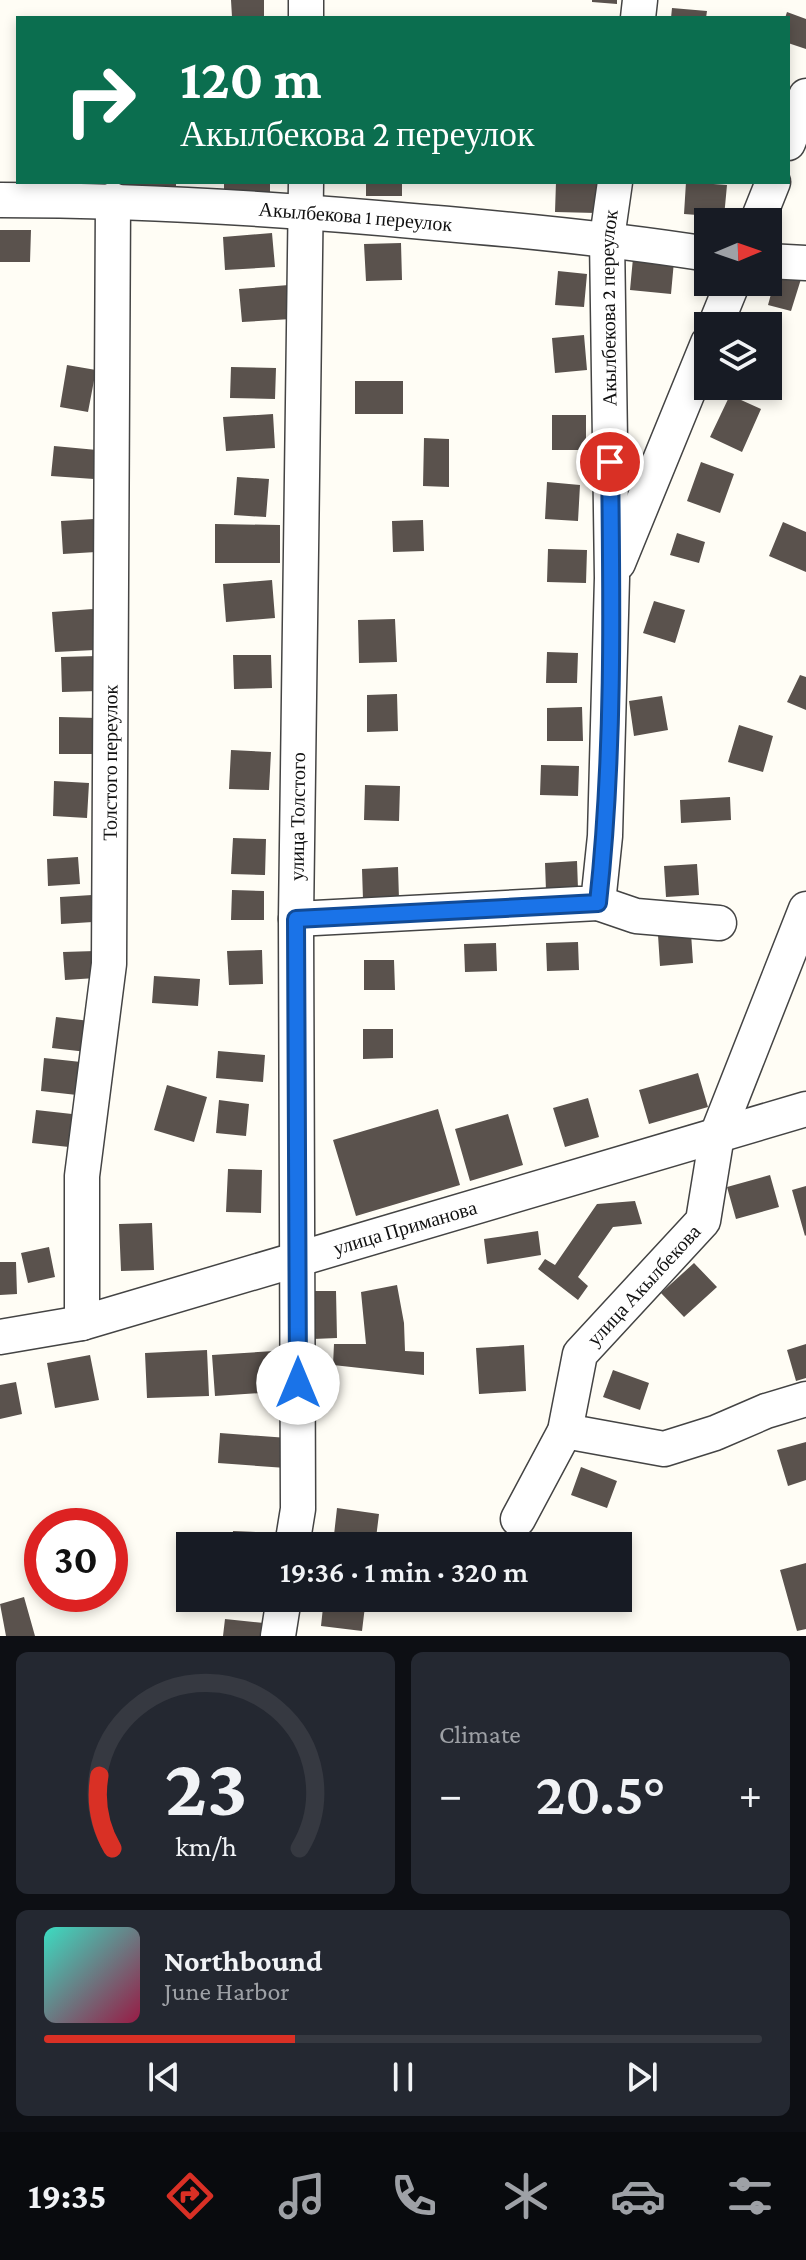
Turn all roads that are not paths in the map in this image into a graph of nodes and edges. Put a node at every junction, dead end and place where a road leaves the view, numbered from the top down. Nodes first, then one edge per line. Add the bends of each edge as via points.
1 (806, 96) edge
2 (790, 138) edge
3 (615, 184) edge
4 (772, 184) edge
5 (306, 197) edge
6 (0, 200) edge
7 (113, 200) junction
8 (763, 208) edge
9 (607, 238) junction
10 (694, 252) edge
11 (782, 262) edge
12 (806, 263) edge
13 (694, 377) edge
14 (661, 458) junction
15 (610, 462) junction
16 (612, 578) junction
17 (598, 903) junction
18 (806, 909) edge
19 (296, 919) junction
20 (719, 923) dead end
21 (806, 1109) edge
22 (717, 1135) junction
23 (298, 1258) junction
24 (82, 1323) junction
25 (0, 1337) edge
26 (806, 1399) edge
27 (565, 1431) junction
28 (518, 1519) dead end
29 (294, 1532) edge
30 (282, 1612) edge
31 (278, 1636) edge

1 - 2 street
3 - 9 street, Акылбекова 2 переулок
4 - 8 street
5 - 7 street, Акылбекова 1 переулок
5 - 9 street, Акылбекова 1 переулок
5 - 19 street, улица Толстого
6 - 7 street, Акылбекова 1 переулок
7 - 24 street, Толстого переулок via 109,964 82,1176
9 - 10 street, Акылбекова 1 переулок
9 - 15 street, Акылбекова 2 переулок
11 - 12 street
13 - 14 street, Акылбекова 2 переулок
14 - 15 street
14 - 16 street, Акылбекова 2 переулок
15 - 16 street, Акылбекова 2 переулок
16 - 17 street, Акылбекова 2 переулок via 605,836
17 - 19 street
17 - 20 street via 636,916
18 - 22 street, улица Акылбекова
19 - 23 street, улица Толстого
21 - 22 street, улица Приманова
22 - 23 street, улица Приманова
22 - 27 street, улица Акылбекова via 703,1221 580,1354
23 - 24 street, улица Приманова
23 - 29 street, улица Толстого
24 - 25 street, улица Приманова
26 - 27 street via 664,1449
27 - 28 street, улица Акылбекова
30 - 31 street

